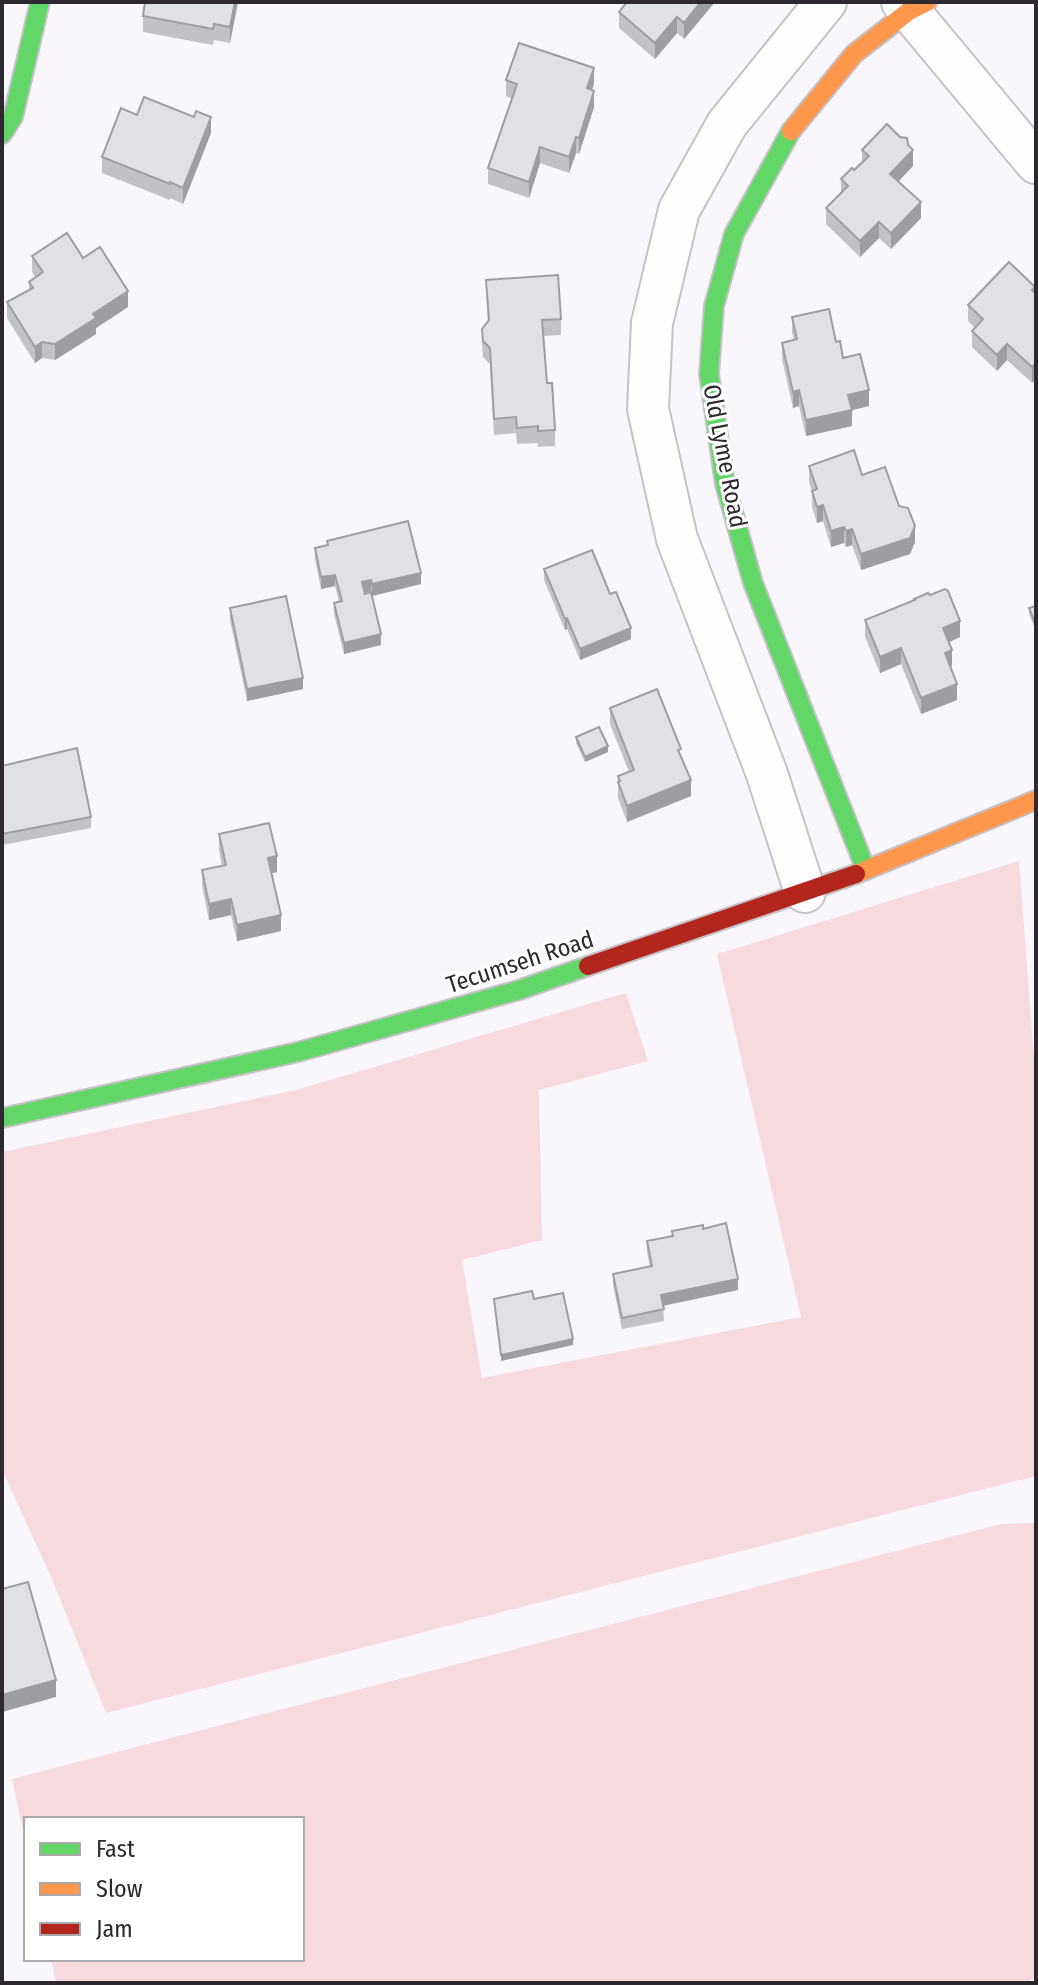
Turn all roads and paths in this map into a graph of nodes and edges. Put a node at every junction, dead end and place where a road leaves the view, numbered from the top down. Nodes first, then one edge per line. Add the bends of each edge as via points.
1 (40, 2) edge
2 (826, 2) edge
3 (913, 5) edge
4 (2, 134) edge
5 (1036, 163) edge
6 (1036, 800) edge
7 (866, 870) junction
8 (805, 892) junction
9 (2, 1118) edge

1 - 4 street via 13,117
2 - 8 street via 727,124 679,210 652,323 648,409 677,539 767,774
3 - 5 street
3 - 7 street, Old Lyme Road via 854,54 775,158 734,234 714,306 709,374 725,484 753,583
6 - 7 street, Tecumseh Road
7 - 8 street, Tecumseh Road
8 - 9 street, Tecumseh Road via 519,990 298,1052

